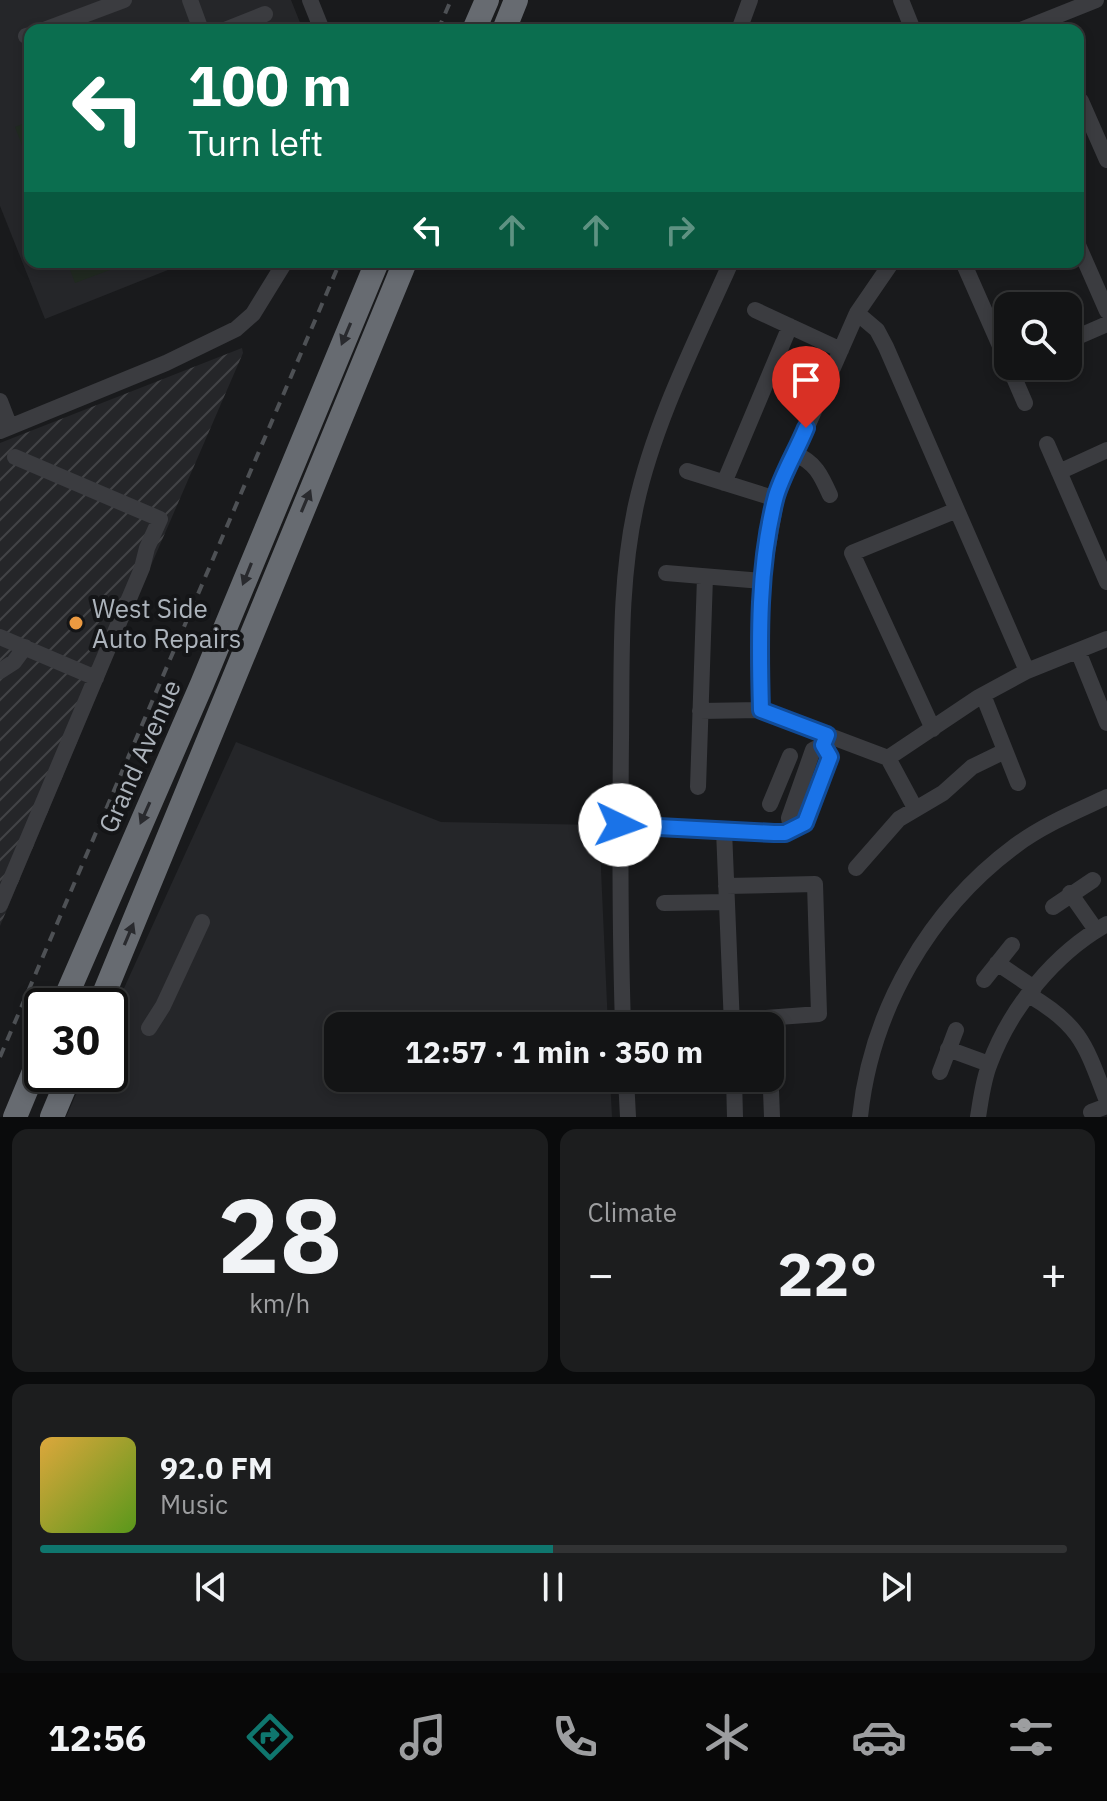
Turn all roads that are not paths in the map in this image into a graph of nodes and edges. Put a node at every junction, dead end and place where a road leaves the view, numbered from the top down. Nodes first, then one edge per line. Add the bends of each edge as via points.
1 (124, 0) edge
2 (190, 0) edge
3 (310, 0) edge
4 (487, 0) edge
5 (516, 0) edge
6 (750, 0) edge
7 (901, 0) edge
8 (1096, 0) edge
9 (265, 14) dead end
10 (60, 24) edge
11 (199, 24) edge
12 (240, 24) edge
13 (320, 24) edge
14 (477, 24) edge
15 (506, 24) edge
16 (741, 24) edge
17 (911, 24) edge
18 (1036, 24) edge
19 (1084, 108) edge
20 (1107, 160) edge
21 (1084, 259) edge
22 (281, 268) edge
23 (375, 268) edge
24 (403, 268) edge
25 (728, 268) edge
26 (888, 268) edge
27 (966, 268) edge
28 (755, 310) dead end
29 (1107, 311) edge
30 (857, 313) junction
31 (1107, 324) edge
32 (790, 326) junction
33 (994, 332) edge
34 (1082, 335) edge
35 (841, 350) junction
36 (1015, 380) edge
37 (0, 401) edge
38 (1025, 403) dead end
39 (5, 429) edge
40 (1047, 444) dead end
41 (1107, 450) edge
42 (795, 454) junction
43 (15, 457) dead end
44 (687, 471) dead end
45 (1059, 472) junction
46 (724, 483) junction
47 (830, 495) dead end
48 (776, 499) junction
49 (957, 510) junction
50 (666, 573) dead end
51 (705, 577) junction
52 (762, 581) junction
53 (1107, 582) edge
54 (0, 637) edge
55 (1107, 639) edge
56 (25, 647) junction
57 (1078, 651) junction
58 (0, 671) edge
59 (1027, 671) junction
60 (96, 678) junction
61 (983, 695) junction
62 (1103, 702) edge
63 (761, 710) junction
64 (700, 711) junction
65 (1107, 723) edge
66 (933, 729) junction
67 (825, 740) junction
68 (1005, 751) junction
69 (790, 756) dead end
70 (888, 758) junction
71 (782, 778) junction
72 (1018, 783) dead end
73 (800, 785) junction
74 (698, 787) dead end
75 (817, 793) junction
76 (1107, 797) edge
77 (770, 804) dead end
78 (915, 808) junction
79 (620, 825) junction
80 (791, 829) junction
81 (724, 830) junction
82 (856, 868) dead end
83 (1093, 880) dead end
84 (1070, 893) junction
85 (727, 894) junction
86 (664, 903) dead end
87 (0, 905) edge
88 (1053, 907) dead end
89 (202, 922) dead end
90 (1101, 927) edge
91 (1012, 945) dead end
92 (997, 963) junction
93 (984, 980) dead end
94 (70, 988) edge
95 (106, 988) edge
96 (1031, 992) junction
97 (623, 1012) edge
98 (732, 1012) edge
99 (784, 1019) edge
100 (149, 1028) dead end
101 (956, 1030) dead end
102 (948, 1049) junction
103 (989, 1064) junction
104 (940, 1072) dead end
105 (25, 1092) edge
106 (62, 1092) edge
107 (627, 1092) edge
108 (734, 1092) edge
109 (771, 1092) edge
110 (1107, 1103) edge
111 (1091, 1112) dead end
112 (15, 1117) edge
113 (52, 1117) edge
114 (628, 1117) edge
115 (735, 1117) edge
116 (772, 1117) edge
117 (860, 1117) edge
118 (978, 1117) edge

1 - 10 street
2 - 11 street
3 - 13 street
4 - 14 highway
5 - 15 highway
6 - 16 street
7 - 17 street
8 - 18 street
9 - 12 street
19 - 20 street
21 - 29 street
22 - 39 street via 253,314 236,329
23 -> 94 highway, Grand Avenue
95 -> 24 highway
25 - 79 street via 662,420 636,505 622,614
26 - 30 street
27 - 33 street
28 - 32 street
30 - 35 street
30 - 49 street via 877,330 886,347
31 - 34 street
32 - 35 street
32 - 46 street
35 - 42 street
36 - 38 street
37 - 39 street
40 - 45 street
41 - 45 street
42 - 47 street via 818,470
42 - 48 street
43 - 60 street via 160,519
44 - 46 street
45 - 53 street
46 - 48 street
48 - 52 street
49 - 59 street
49 - 66 street via 852,553
50 - 51 street
51 - 52 street
51 - 64 street
52 - 63 street
54 - 56 street
55 - 57 street
56 - 58 street
56 - 60 street
57 - 59 street
57 - 62 street
59 - 61 street
60 - 87 street
61 - 66 street
61 - 68 street
62 - 65 street
63 - 64 street
63 - 67 street
64 - 74 street
66 - 70 street
67 - 70 street
67 - 73 street via 813,750
67 - 75 street via 830,757
68 - 72 street
68 - 78 street via 972,767 943,793
69 - 71 street
70 - 78 street
71 - 73 street
71 - 77 street
73 - 75 street
73 - 80 street via 789,818
75 - 80 street via 805,823
76 - 117 street via 1015,846 945,912 892,999
78 - 82 street
79 - 81 street
79 - 97 street
80 - 81 street
81 - 85 street
83 - 84 street
84 - 88 street
84 - 90 street
85 - 86 street
85 - 98 street
85 - 99 street via 815,884 819,1014
89 - 100 street
90 - 96 street via 1060,958
91 - 92 street
92 - 93 street
92 - 96 street
96 - 103 street
96 - 110 street via 1078,1033
101 - 102 street
102 - 103 street
102 - 104 street
103 - 118 street
105 - 112 highway
106 - 113 highway
107 - 114 street
108 - 115 street
109 - 116 street
110 - 111 street

